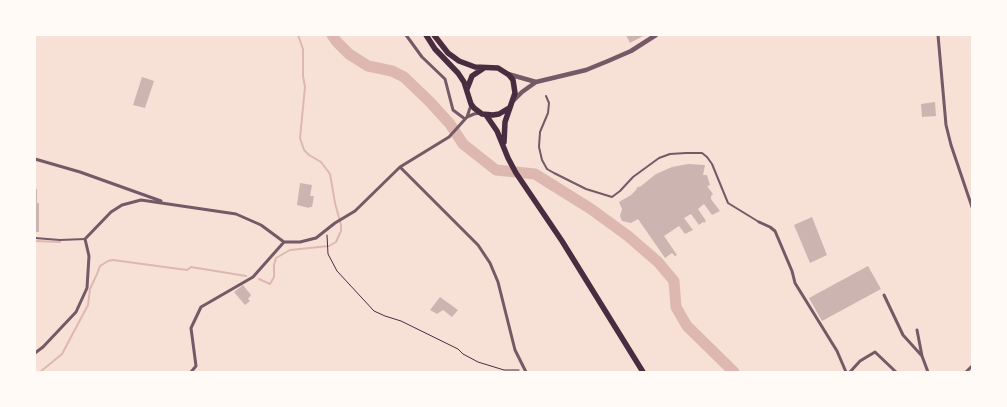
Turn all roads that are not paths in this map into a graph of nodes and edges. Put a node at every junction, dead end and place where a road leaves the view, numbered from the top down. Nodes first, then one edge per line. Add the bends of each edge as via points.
1 (406, 35) edge
2 (426, 35) edge
3 (434, 35) edge
4 (656, 35) edge
5 (938, 35) edge
6 (484, 68) junction
7 (508, 74) junction
8 (536, 82) junction
9 (467, 91) junction
10 (546, 96) dead end
11 (514, 100) junction
12 (471, 104) junction
13 (509, 107) junction
14 (484, 114) junction
15 (466, 118) junction
16 (504, 147) junction
17 (35, 159) edge
18 (400, 167) junction
19 (166, 203) junction
20 (972, 207) edge
21 (759, 222) joint
22 (35, 238) edge
23 (86, 239) junction
24 (284, 242) junction
25 (884, 295) dead end
26 (917, 330) dead end
27 (35, 354) edge
28 (922, 356) junction
29 (972, 366) edge
30 (525, 370) edge
31 (191, 372) edge
32 (642, 372) edge
33 (846, 372) edge
34 (850, 372) edge
35 (896, 372) edge
36 (928, 372) edge
37 (966, 372) edge

1 - 15 street via 422,58 445,78 453,110
2 - 9 main road via 458,73
3 - 6 main road via 448,53
4 - 8 street via 608,62
5 - 20 street via 946,125
6 - 7 main road via 498,68
6 - 9 main road via 472,76
7 - 8 street
7 - 11 main road via 515,87
8 - 11 street
9 - 12 main road
10 - 21 lane via 548,114 540,132 539,147 547,169 586,189 612,197 659,158 702,153 712,164 728,203
11 - 13 main road
12 - 14 main road
12 - 15 street
13 - 14 main road via 499,114
13 - 16 main road
14 - 15 street
14 - 16 main road via 498,131
15 - 18 street via 449,137
16 - 32 main road via 522,183 562,241
17 - 19 street
18 - 24 street via 358,208 322,234 311,240
18 - 30 street via 478,245 490,263 515,350
19 - 23 street via 141,200 122,205
19 - 24 street via 236,214 261,225
21 - 33 street via 775,231 795,283 837,351
22 - 23 lane
23 - 27 street via 89,256 87,288 76,312
24 - 31 street via 253,277 201,307 192,328 196,366
25 - 28 street via 903,335
26 - 28 street
28 - 36 street
29 - 37 street
34 - 35 street via 875,352

